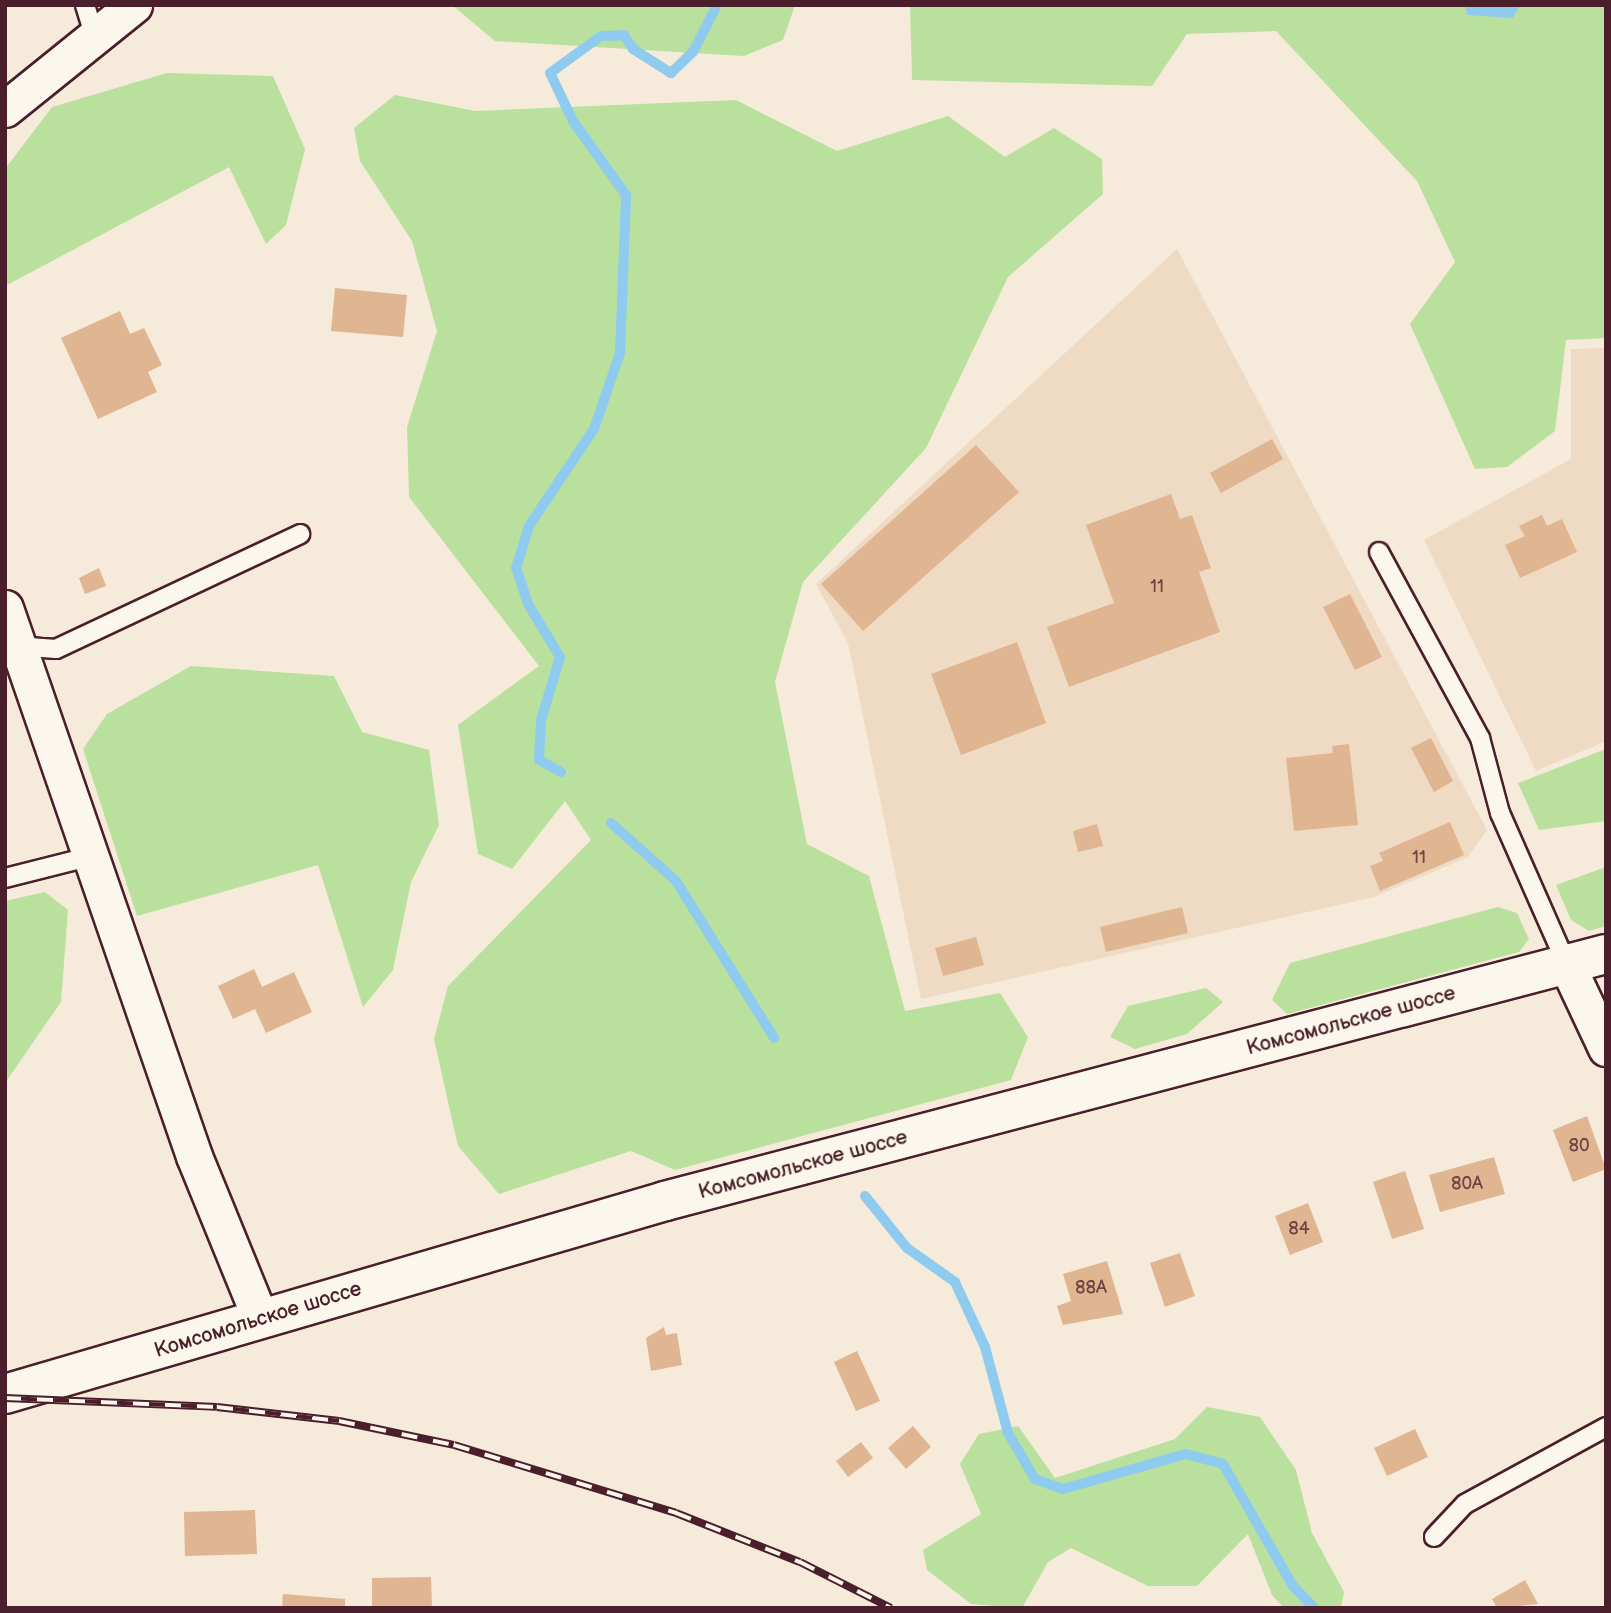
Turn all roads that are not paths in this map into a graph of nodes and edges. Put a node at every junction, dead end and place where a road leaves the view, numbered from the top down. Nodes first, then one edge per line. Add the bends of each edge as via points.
1 (134, 5) edge
2 (90, 20) edge
3 (5, 109) edge
4 (300, 534) dead end
5 (1379, 552) dead end
6 (5, 608) edge
7 (12, 646) edge
8 (92, 856) junction
9 (5, 878) edge
10 (1606, 954) edge
11 (1567, 965) junction
12 (1606, 1048) edge
13 (260, 1318) junction
14 (5, 1394) edge
15 (1606, 1427) edge
16 (1434, 1537) dead end

1 - 2 street
2 - 3 street
4 - 7 lane via 56,649
5 - 11 lane via 1480,738 1500,813
6 - 7 street
7 - 8 street
8 - 9 lane
8 - 13 street via 194,1156
10 - 11 main road, Комсомольское шоссе
11 - 12 street
11 - 13 main road, Комсомольское шоссе via 678,1197
13 - 14 main road, Комсомольское шоссе
15 - 16 lane via 1465,1504

